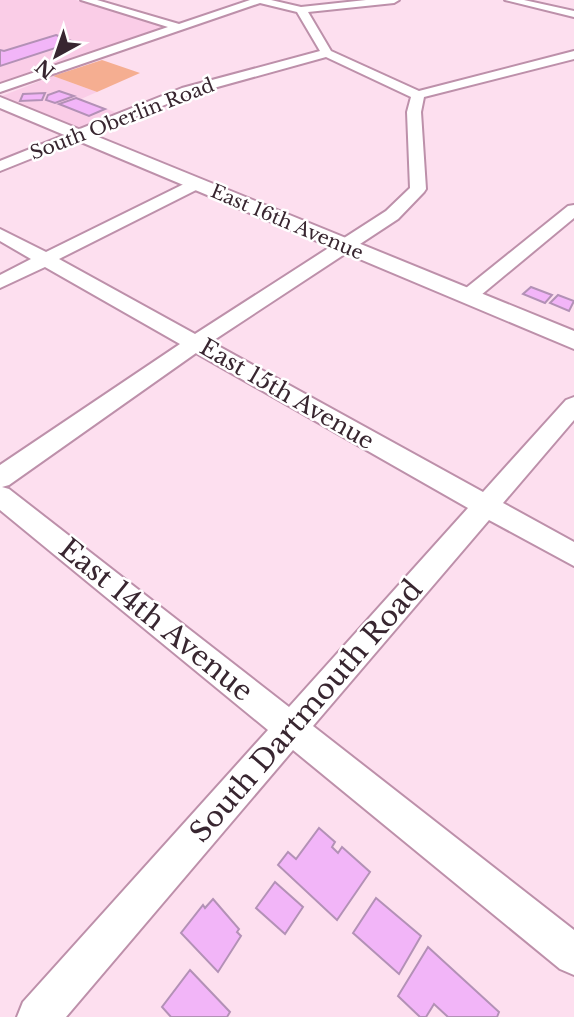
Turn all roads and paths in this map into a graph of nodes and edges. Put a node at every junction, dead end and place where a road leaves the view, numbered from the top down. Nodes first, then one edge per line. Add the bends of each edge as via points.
1 (86, 0) edge
2 (259, 0) edge
3 (394, 0) edge
4 (510, 0) edge
5 (301, 10) junction
6 (574, 14) edge
7 (179, 27) junction
8 (327, 53) junction
9 (574, 55) edge
10 (0, 88) edge
11 (418, 95) junction
12 (0, 102) edge
13 (77, 135) junction
14 (0, 166) edge
15 (196, 184) junction
16 (574, 210) edge
17 (548, 231) junction
18 (0, 234) edge
19 (574, 240) edge
20 (342, 246) junction
21 (46, 259) junction
22 (0, 282) edge
23 (468, 296) junction
24 (574, 341) edge
25 (197, 342) junction
26 (574, 405) edge
27 (0, 478) edge
28 (0, 496) edge
29 (486, 506) junction
30 (574, 555) edge
31 (290, 728) junction
32 (574, 955) edge
33 (38, 1017) edge

1 - 7 street
2 - 5 street
2 - 7 street
3 - 5 street
4 - 6 street
5 - 8 street
7 - 10 street
8 - 11 street
8 - 13 street, South Oberlin Road via 187,91
9 - 11 street
11 - 20 street via 414,112 418,189 392,215
12 - 13 main road, East 16th Avenue
13 - 14 street, South Oberlin Road
13 - 15 main road, East 16th Avenue
15 - 20 main road, East 16th Avenue
15 - 21 street
16 - 17 street
17 - 19 street
17 - 23 street
18 - 21 street, East 15th Avenue
20 - 23 main road, East 16th Avenue
20 - 25 street
21 - 22 street
21 - 25 street, East 15th Avenue
23 - 24 main road, East 16th Avenue
25 - 27 street
25 - 29 street, East 15th Avenue
26 - 29 street, South Dartmouth Road
28 - 31 street, East 14th Avenue
29 - 30 street, East 15th Avenue
29 - 31 street, South Dartmouth Road
31 - 32 street, East 14th Avenue
31 - 33 street, South Dartmouth Road

